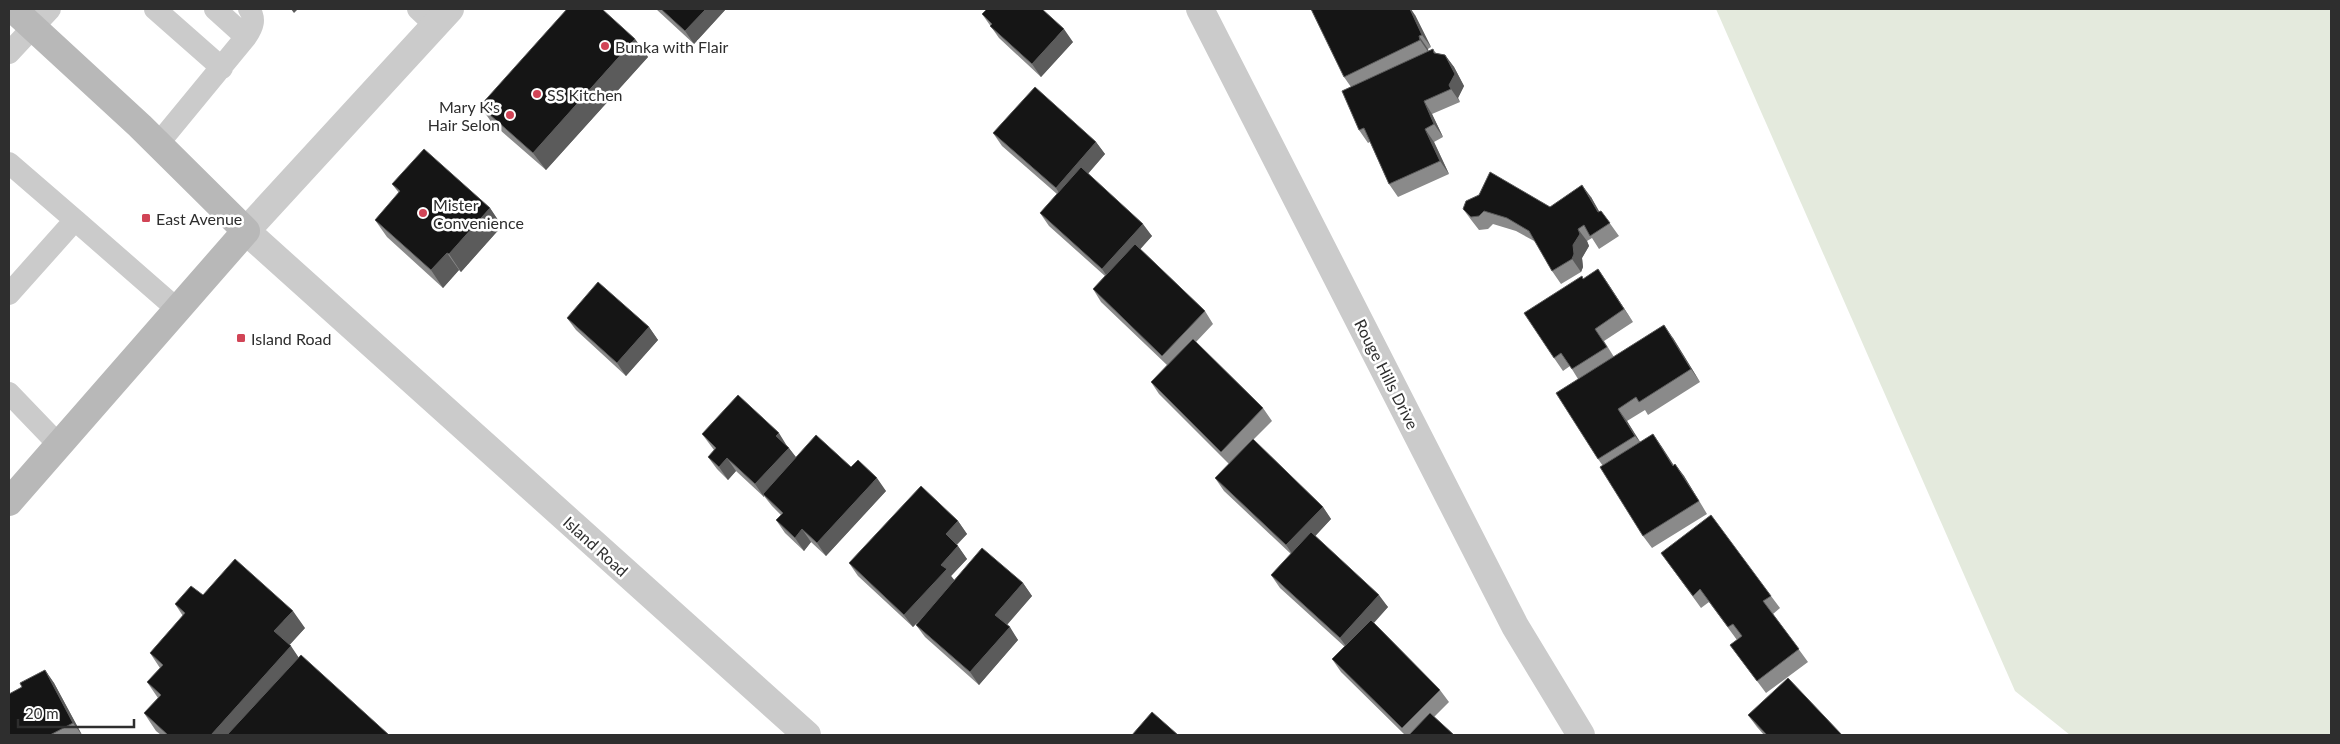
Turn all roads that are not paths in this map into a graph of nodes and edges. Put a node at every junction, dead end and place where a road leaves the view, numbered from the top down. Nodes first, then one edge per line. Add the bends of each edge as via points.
1 (155, 9) edge
2 (215, 9) edge
3 (248, 9) edge
4 (1200, 9) edge
5 (31, 14) edge
6 (434, 14) edge
7 (246, 37) junction
8 (9, 53) edge
9 (222, 68) junction
10 (158, 144) junction
11 (9, 163) edge
12 (75, 220) junction
13 (246, 231) junction
14 (9, 294) edge
15 (178, 310) junction
16 (9, 393) edge
17 (59, 445) junction
18 (9, 502) edge
19 (807, 735) edge
20 (1581, 735) edge

1 - 9 lane
2 - 7 lane
3 - 7 lane via 254,18
4 - 20 street, Rouge Hills Drive via 1515,626
5 - 8 lane
5 - 10 street, Island Road
6 - 13 street
7 - 9 lane
9 - 10 lane
10 - 13 street, Island Road
11 - 12 lane
12 - 14 lane
12 - 15 lane
13 - 15 street
13 - 19 street, Island Road
15 - 17 street
16 - 17 lane
17 - 18 street

